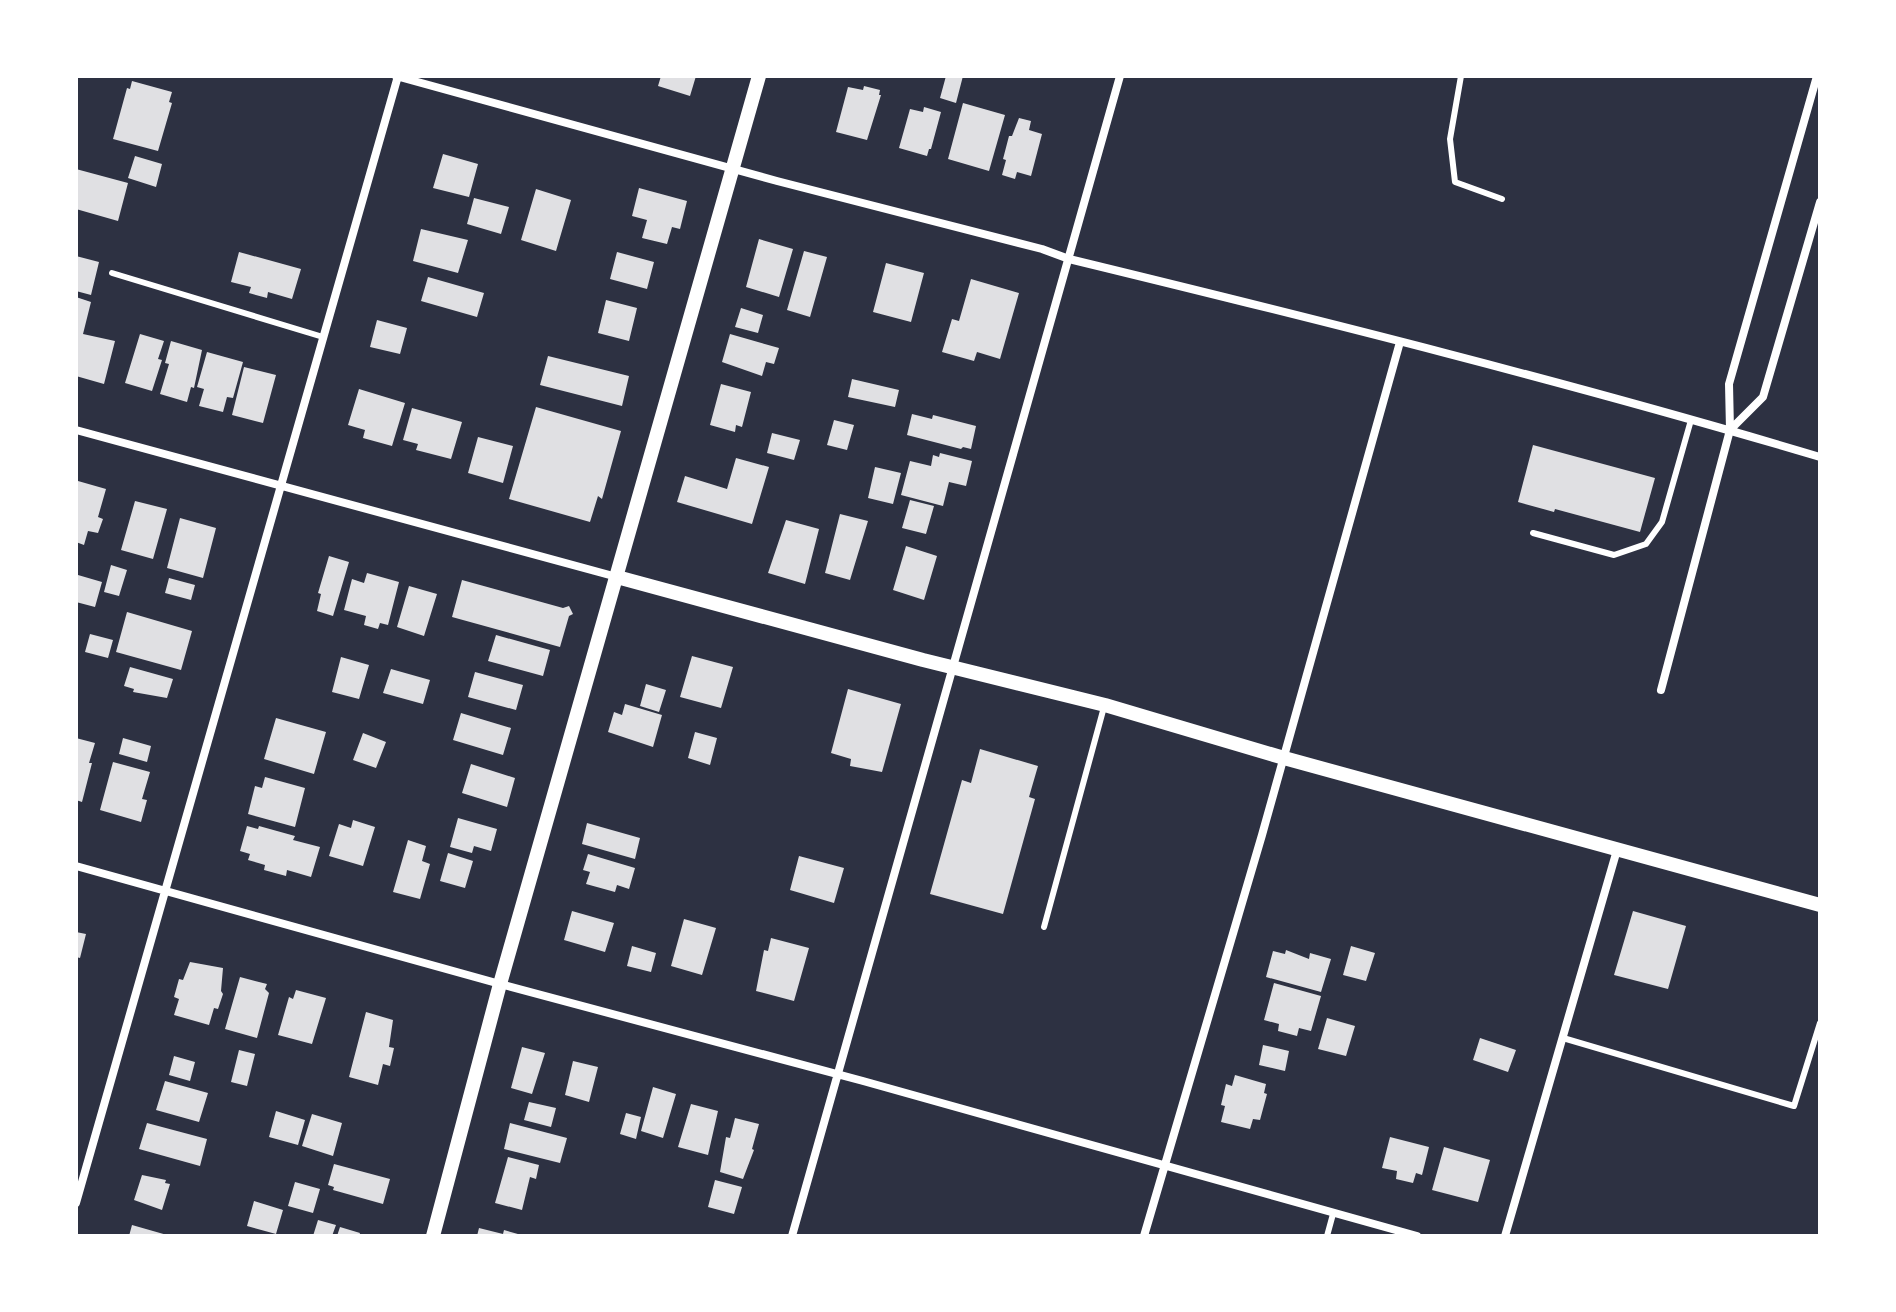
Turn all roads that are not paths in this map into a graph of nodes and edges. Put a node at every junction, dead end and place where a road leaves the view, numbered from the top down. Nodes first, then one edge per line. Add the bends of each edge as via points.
1 (397, 76) edge
2 (759, 76) edge
3 (1120, 76) edge
4 (1461, 76) edge
5 (1817, 76) edge
6 (733, 169) junction
7 (1502, 199) dead end
8 (1820, 202) edge
9 (1809, 241) junction
10 (1820, 244) edge
11 (1069, 259) junction
12 (112, 273) dead end
13 (323, 337) junction
14 (1400, 342) junction
15 (1691, 420) junction
16 (76, 430) edge
17 (1730, 430) junction
18 (1820, 457) edge
19 (281, 486) junction
20 (1533, 533) dead end
21 (617, 577) junction
22 (953, 667) junction
23 (1661, 690) dead end
24 (1105, 705) junction
25 (1284, 758) junction
26 (1617, 850) junction
27 (76, 866) edge
28 (164, 891) junction
29 (1820, 905) edge
30 (1044, 927) dead end
31 (500, 984) junction
32 (1820, 1023) edge
33 (1563, 1038) junction
34 (840, 1074) junction
35 (1164, 1165) junction
36 (76, 1203) edge
37 (1333, 1214) junction
38 (433, 1236) edge
39 (792, 1236) edge
40 (1144, 1236) edge
41 (1327, 1236) edge
42 (1417, 1236) edge
43 (1505, 1236) edge

1 - 6 street
1 - 13 street
2 - 6 street
3 - 11 street
4 - 7 lane via 1450,139 1455,182
5 - 17 street via 1729,384
6 - 11 street
6 - 21 street
8 - 9 street
9 - 10 lane
9 - 17 street via 1763,397
11 - 14 street
11 - 22 street
12 - 13 lane
13 - 19 street
14 - 15 street
14 - 25 street
15 - 17 street
15 - 20 lane via 1662,522 1646,544 1614,555
16 - 19 street
17 - 18 street
17 - 23 street
19 - 21 street
19 - 28 street
21 - 22 street
21 - 31 street
22 - 24 street
22 - 34 street
24 - 25 street
24 - 30 lane
25 - 26 street
25 - 35 street
26 - 29 street
26 - 33 street
27 - 28 street
28 - 31 street
28 - 36 street
31 - 34 street
31 - 38 street
32 - 33 lane via 1794,1106
33 - 43 street
34 - 35 street
34 - 39 street
35 - 37 street
35 - 40 street
37 - 41 lane
37 - 42 street

